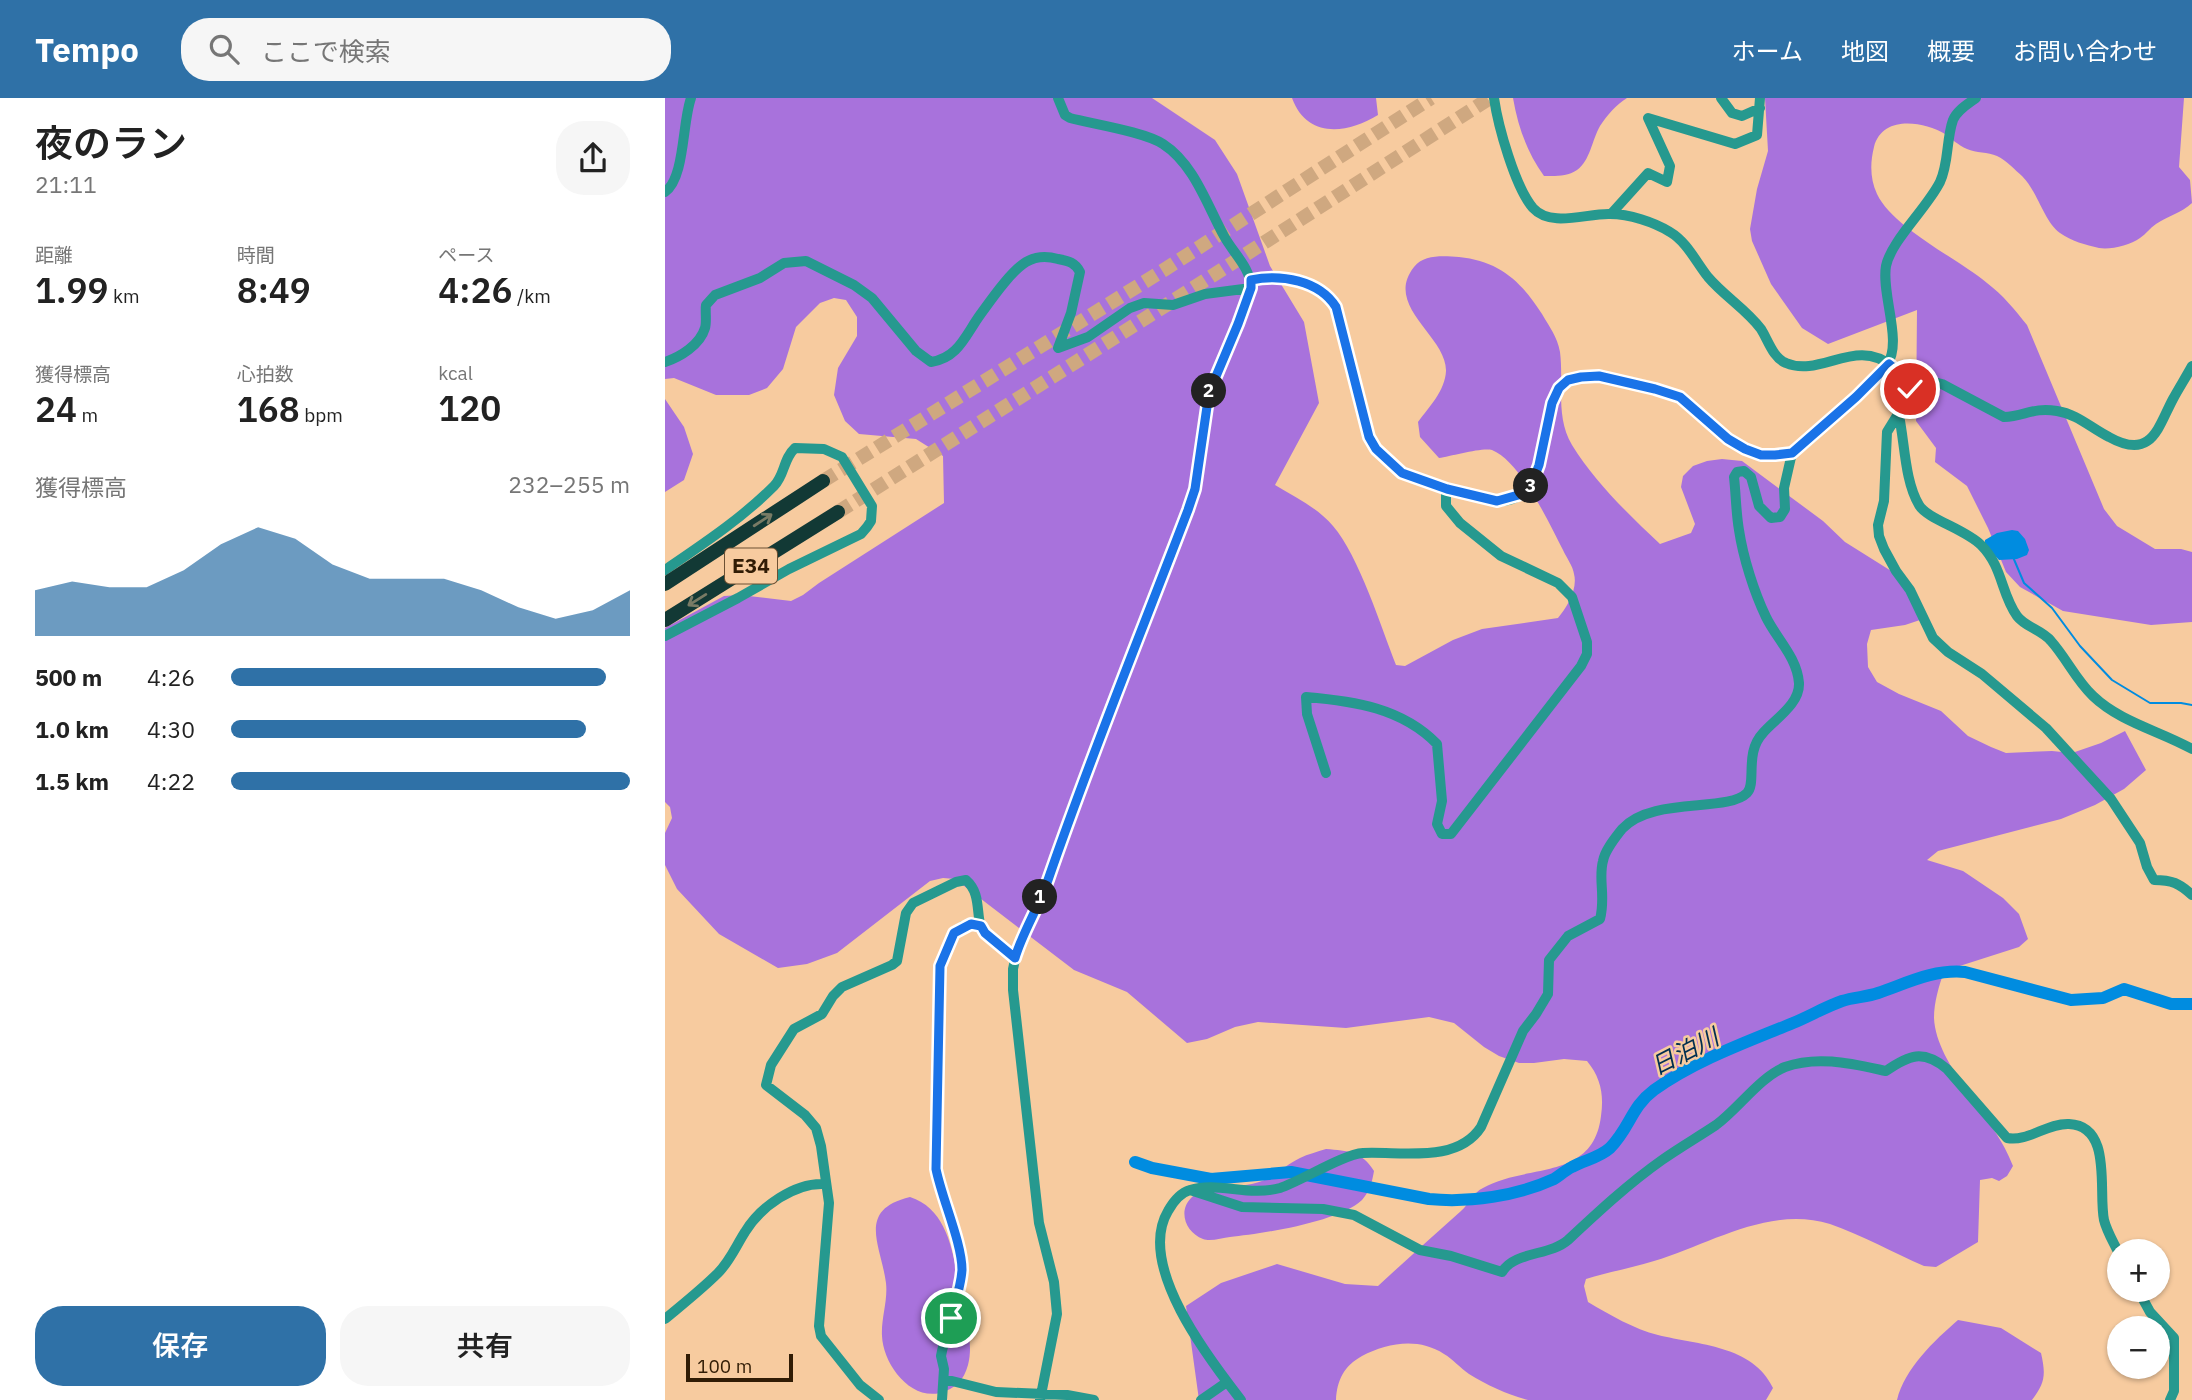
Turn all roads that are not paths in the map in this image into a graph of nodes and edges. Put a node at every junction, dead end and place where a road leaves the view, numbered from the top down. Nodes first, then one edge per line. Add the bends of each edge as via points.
1 (691, 98) edge
2 (1058, 98) edge
3 (1494, 98) edge
4 (1721, 98) edge
5 (1976, 98) edge
6 (1760, 103) edge
7 (665, 192) edge
8 (1611, 214) junction
9 (1251, 284) junction
10 (665, 362) edge
11 (1889, 364) junction
12 (2192, 366) edge
13 (1901, 374) junction
14 (1898, 411) junction
15 (1792, 453) junction
16 (823, 481) tunnel mouth
17 (1447, 489) junction
18 (838, 512) tunnel mouth
19 (665, 570) edge
20 (665, 584) edge
21 (665, 620) edge
22 (665, 636) edge
23 (2192, 748) edge
24 (1326, 773) dead end
25 (2192, 895) edge
26 (981, 926) junction
27 (1015, 958) junction
28 (825, 1184) junction
29 (1189, 1190) junction
30 (2113, 1239) edge
31 (2145, 1302) edge
32 (665, 1319) edge
33 (944, 1379) junction
34 (1227, 1382) junction
35 (1041, 1397) edge
36 (879, 1400) edge
37 (942, 1400) edge
38 (1094, 1400) edge
39 (1201, 1400) edge
40 (1241, 1400) edge
41 (2171, 1400) edge

1 - 7 street via 677,177
2 - 9 street via 1070,118 1146,136 1178,158
3 - 8 street via 1507,152 1533,208 1559,218
4 - 6 street via 1733,113 1742,116
5 - 11 street via 1954,120 1941,180 1887,262 1884,280 1893,344
6 - 8 street via 1757,135 1735,144 1648,118 1670,166 1667,182 1648,173
8 - 11 street via 1672,233 1709,278 1751,317 1785,363 1809,365 1853,355
9 - 10 street via 1173,305 1145,303 1088,337 1058,348 1080,272 1071,262 1038,257 1013,274 959,348 931,362 916,351 872,298 854,285 806,261 784,262 760,278 715,295 706,304 705,328 692,347
9 - 17 street via 1265,277 1303,282 1329,296 1376,449 1402,473
9 - 27 street via 1209,393 1188,510
11 - 13 street
11 - 15 street
12 - 13 street via 2158,432 2137,444 2111,439 2058,411 2031,410 2004,417 1942,384
13 - 14 street via 1910,389
14 - 23 street via 1915,497 1923,511 1982,546 1993,560 2015,613 2051,641 2093,696
14 - 25 street via 1887,432 1879,536 1933,638 2046,728 2111,799 2140,843 2154,880 2171,880
15 - 17 street via 1761,455 1745,449 1680,397 1599,376 1581,377 1559,388 1535,480 1525,493 1497,501
15 - 29 street via 1780,517 1771,518 1759,506 1751,477 1738,471 1734,477 1739,531 1757,595 1787,650 1799,682 1798,694 1751,752 1747,793 1726,801 1641,815 1624,827 1608,848 1602,862 1604,905 1600,919 1568,936 1549,960 1548,994 1523,1031 1473,1139 1441,1152 1358,1153 1278,1188
20 -> 16 highway, E34
17 - 24 street via 1447,506 1460,523 1501,556 1557,583 1572,597 1587,654 1451,834 1442,834 1437,824 1442,801 1437,744 1415,726 1378,707 1306,697
18 -> 21 highway, E34
19 - 22 street via 745,513 781,478 795,449 824,449 842,457 872,506 871,521 861,534
26 - 27 street
26 - 28 street via 977,898 967,880 913,903 906,914 897,961 842,987 822,1014 794,1029 771,1065 766,1085 816,1128
26 - 33 street via 971,924 954,933 940,966 936,1169 962,1272 941,1356
27 - 35 street via 1013,990 1039,1223 1057,1314
28 - 32 street via 799,1188 759,1214 729,1261
28 - 36 street via 829,1203 821,1336 860,1385
29 - 30 street via 1242,1207 1323,1209 1354,1215 1420,1250 1502,1272 1515,1261 1564,1243 1661,1160 1717,1124 1774,1072 1805,1062 1832,1061 1886,1071 1908,1056 1922,1056 1947,1069 2007,1138 2066,1123 2089,1131 2100,1158 2104,1219
29 - 34 street via 1163,1219 1160,1255 1181,1315
31 - 41 street via 2174,1338
33 - 35 street
33 - 37 street
34 - 39 street
34 - 40 street
35 - 38 street

